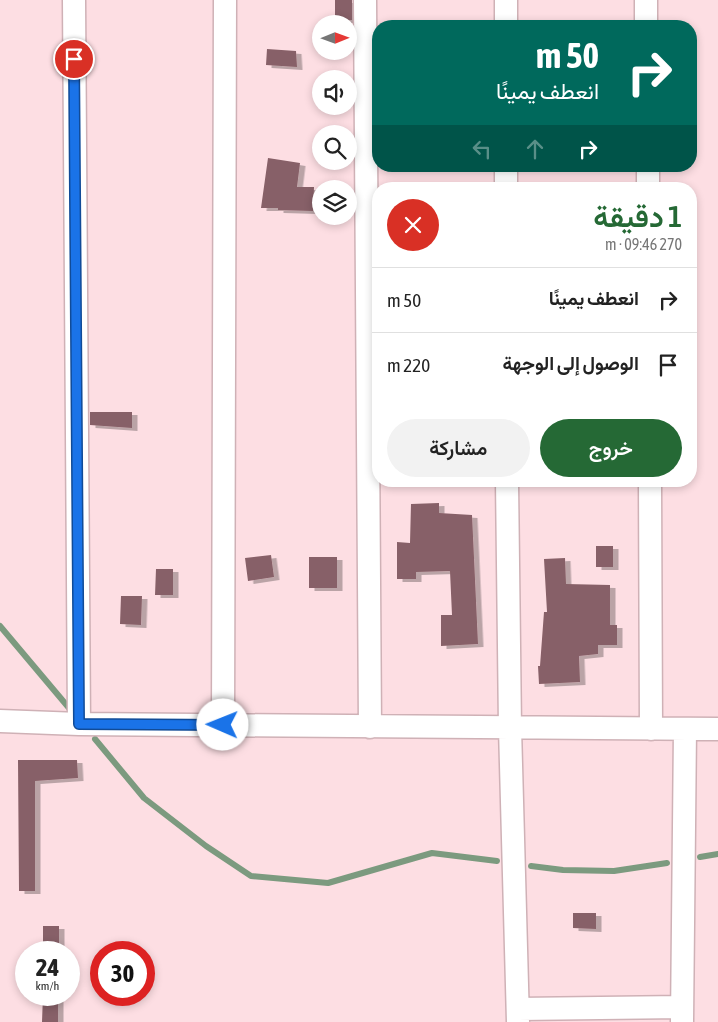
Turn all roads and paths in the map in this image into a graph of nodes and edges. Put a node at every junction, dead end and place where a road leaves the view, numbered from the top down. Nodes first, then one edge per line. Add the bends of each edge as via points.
1 (74, 0) edge
2 (225, 0) edge
3 (365, 0) edge
4 (506, 0) edge
5 (646, 0) edge
6 (506, 20) edge
7 (646, 20) edge
8 (507, 487) edge
9 (650, 487) edge
10 (0, 722) edge
11 (79, 724) junction
12 (223, 725) junction
13 (370, 727) junction
14 (510, 728) junction
15 (651, 729) junction
16 (685, 729) junction
17 (718, 729) edge
18 (682, 1014) edge
19 (518, 1015) edge

1 - 11 street
2 - 12 street
3 - 13 street
4 - 6 street
5 - 7 street
8 - 14 street
9 - 15 street
10 - 11 street
11 - 12 street
12 - 13 street
13 - 14 street
14 - 15 street
14 - 19 street
15 - 16 street
16 - 17 street
16 - 18 street
18 - 19 street

